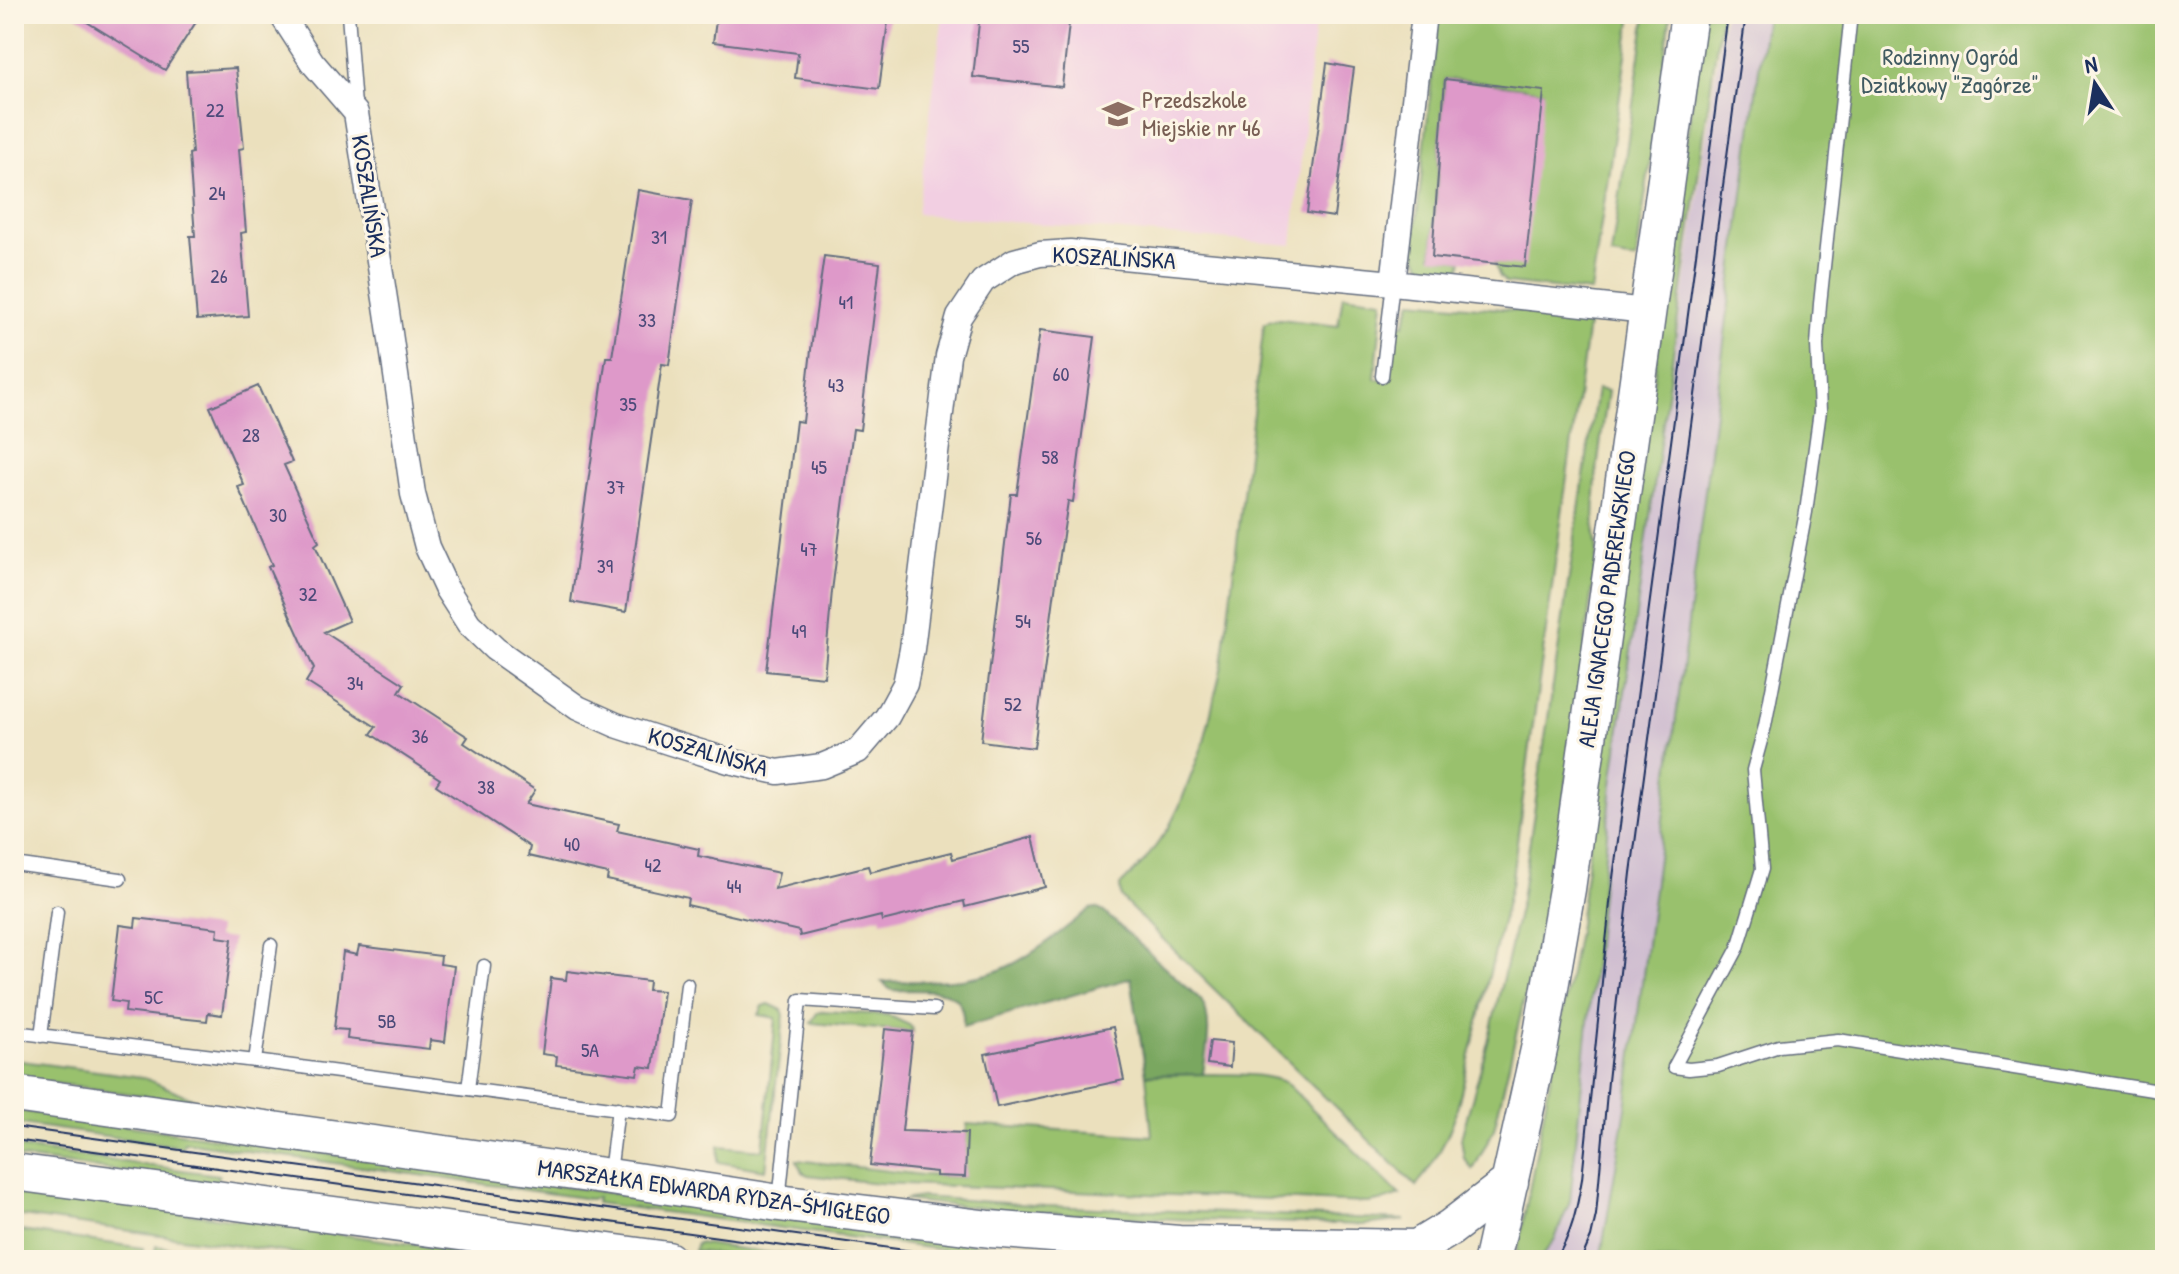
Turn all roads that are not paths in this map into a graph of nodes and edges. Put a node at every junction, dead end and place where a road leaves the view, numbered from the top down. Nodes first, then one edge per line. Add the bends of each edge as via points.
1 (281, 14) edge
2 (348, 14) edge
3 (1424, 14) edge
4 (1689, 14) edge
5 (1851, 14) edge
6 (356, 113) junction
7 (1393, 283) junction
8 (1646, 311) junction
9 (1382, 376) dead end
10 (14, 864) edge
11 (120, 879) dead end
12 (57, 912) dead end
13 (271, 945) dead end
14 (484, 966) dead end
15 (687, 984) dead end
16 (934, 1009) dead end
17 (14, 1032) edge
18 (41, 1036) junction
19 (255, 1061) junction
20 (468, 1089) junction
21 (2165, 1092) edge
22 (14, 1094) edge
23 (618, 1108) junction
24 (14, 1172) edge
25 (610, 1177) junction
26 (1510, 1182) junction
27 (779, 1203) junction
28 (1424, 1254) edge
29 (668, 1260) edge
30 (1492, 1260) edge

1 - 6 street, KOSZALIŃSKA via 312,62
2 - 6 lane
3 - 7 street
4 - 8 street, ALEJA IGNACEGO PADEREWSKIEGO
5 - 21 lane via 1820,304 1820,411 1806,512 1753,770 1762,869 1738,948 1674,1067 1718,1066 1779,1046 1838,1040
6 - 7 street, KOSZALIŃSKA via 413,494 427,547 469,624 578,708 671,743 778,772 822,766 858,751 887,717 905,684 948,356 959,317 983,281 1014,261 1070,252
7 - 8 street, KOSZALIŃSKA
7 - 9 lane
8 - 26 street, ALEJA IGNACEGO PADEREWSKIEGO via 1567,889
10 - 11 lane
12 - 18 lane
13 - 19 lane
14 - 20 lane
15 - 23 lane via 672,1116
16 - 27 lane via 800,1000
17 - 18 lane
18 - 19 lane
19 - 20 lane
20 - 23 lane
22 - 25 street, MARSZAŁKA EDWARDA RYDZA-ŚMIGŁEGO
23 - 25 lane
24 - 29 street
25 - 27 street, MARSZAŁKA EDWARDA RYDZA-ŚMIGŁEGO
26 - 28 street, MARSZAŁKA EDWARDA RYDZA-ŚMIGŁEGO
26 - 30 street
27 - 28 street, MARSZAŁKA EDWARDA RYDZA-ŚMIGŁEGO via 990,1229 1179,1244

